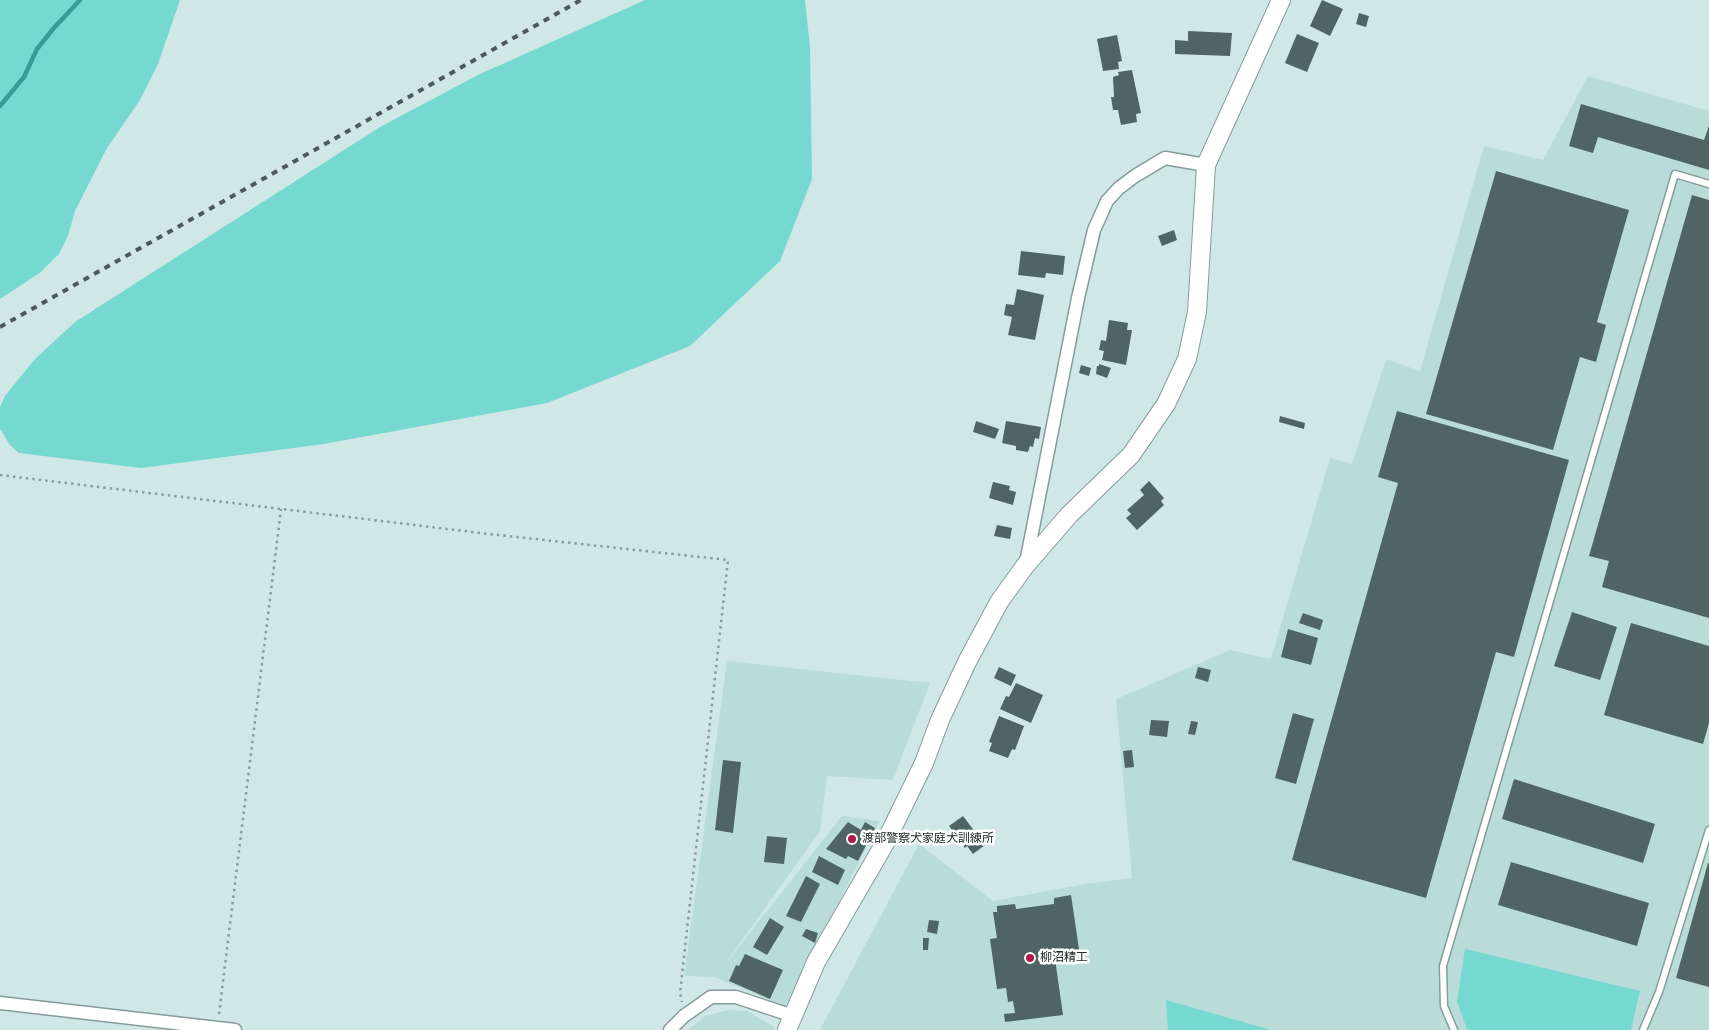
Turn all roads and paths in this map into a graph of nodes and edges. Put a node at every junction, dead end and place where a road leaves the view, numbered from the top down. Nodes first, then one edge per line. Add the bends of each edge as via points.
1 (1281, 0) edge
2 (1206, 165) junction
3 (1709, 184) edge
4 (0, 475) edge
5 (281, 509) junction
6 (1025, 566) junction
7 (1709, 830) edge
8 (0, 1003) edge
9 (684, 1016) junction
10 (790, 1023) edge
11 (179, 1026) edge
12 (217, 1028) junction
13 (235, 1030) edge
14 (670, 1030) edge
15 (1454, 1030) edge
16 (1644, 1030) edge

1 - 2 street
2 - 6 street via 1197,312 1187,359 1166,404 1131,455 1069,515
2 - 6 street via 1165,158 1119,188 1107,201 1094,230 1078,298
3 - 15 lane via 1675,174 1443,966 1444,1006
4 - 5 path
5 - 9 path via 728,560 680,993
5 - 12 path
6 - 10 street via 999,602 967,662 885,843 816,962
7 - 16 lane via 1659,992
8 - 11 street
9 - 10 street via 712,997 736,997
9 - 14 street
11 - 12 street
12 - 13 street

